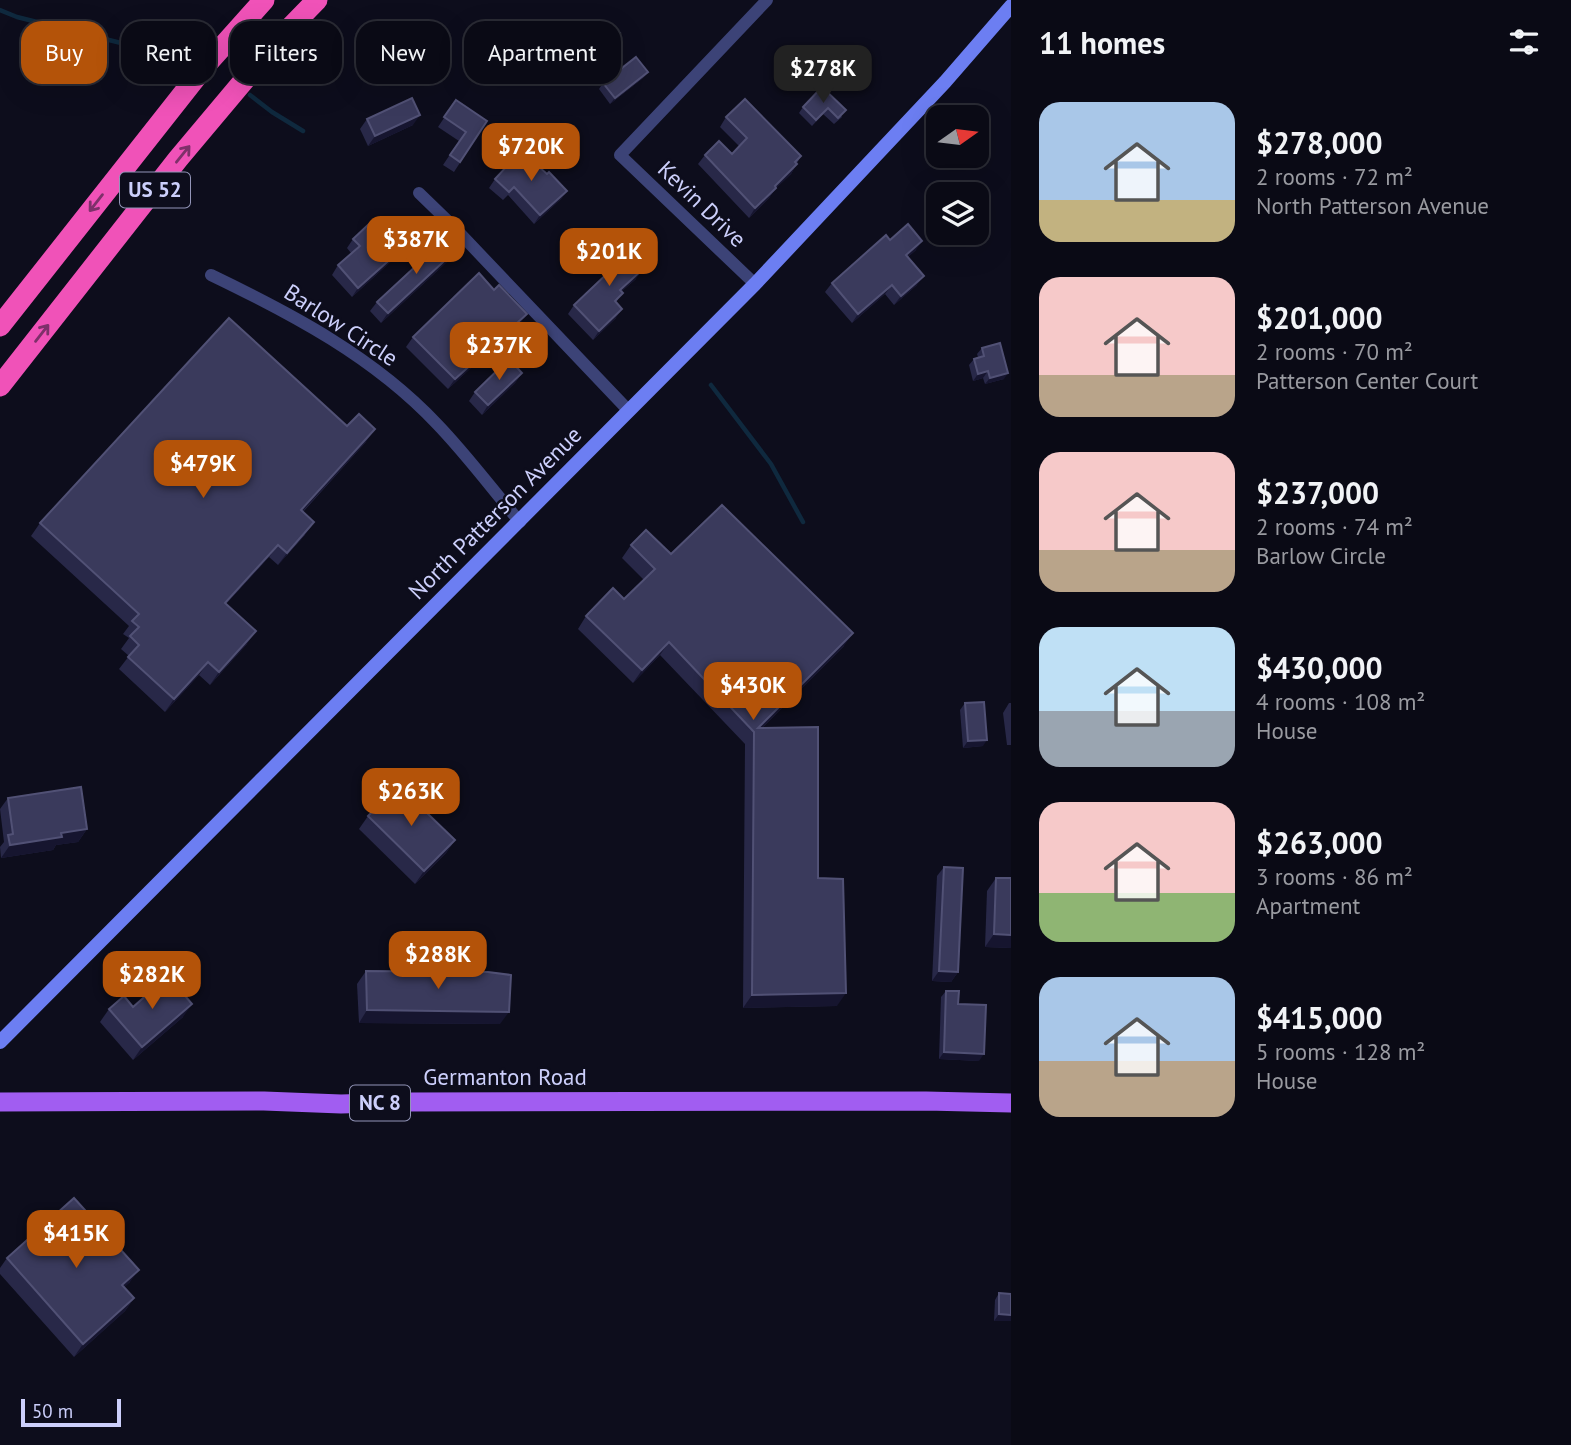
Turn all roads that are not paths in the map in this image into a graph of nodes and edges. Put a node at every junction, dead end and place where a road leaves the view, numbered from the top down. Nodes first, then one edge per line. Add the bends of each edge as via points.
1 (264, 0) edge
2 (317, 0) edge
3 (750, 0) edge
4 (767, 0) edge
5 (1011, 6) edge
6 (753, 14) junction
7 (419, 193) dead end
8 (211, 275) dead end
9 (755, 284) junction
10 (0, 326) edge
11 (17, 364) junction
12 (0, 386) edge
13 (0, 400) edge
14 (629, 411) junction
15 (520, 522) junction
16 (0, 1042) edge
17 (0, 1101) edge
18 (1011, 1103) edge

1 -> 10 highway, US 52 via 205,66
11 -> 2 highway, US 52 via 178,159
3 - 6 street
4 - 6 street
5 - 9 main road, North Patterson Avenue
6 - 9 street, Kevin Drive via 620,155
7 - 14 street
8 - 15 street, Barlow Circle via 291,315 383,374 437,423
9 - 14 main road, North Patterson Avenue
11 - 12 highway, US 52
11 - 13 highway
14 - 15 main road, North Patterson Avenue
15 - 16 main road, North Patterson Avenue
17 - 18 main road, Germanton Road / NC 8

